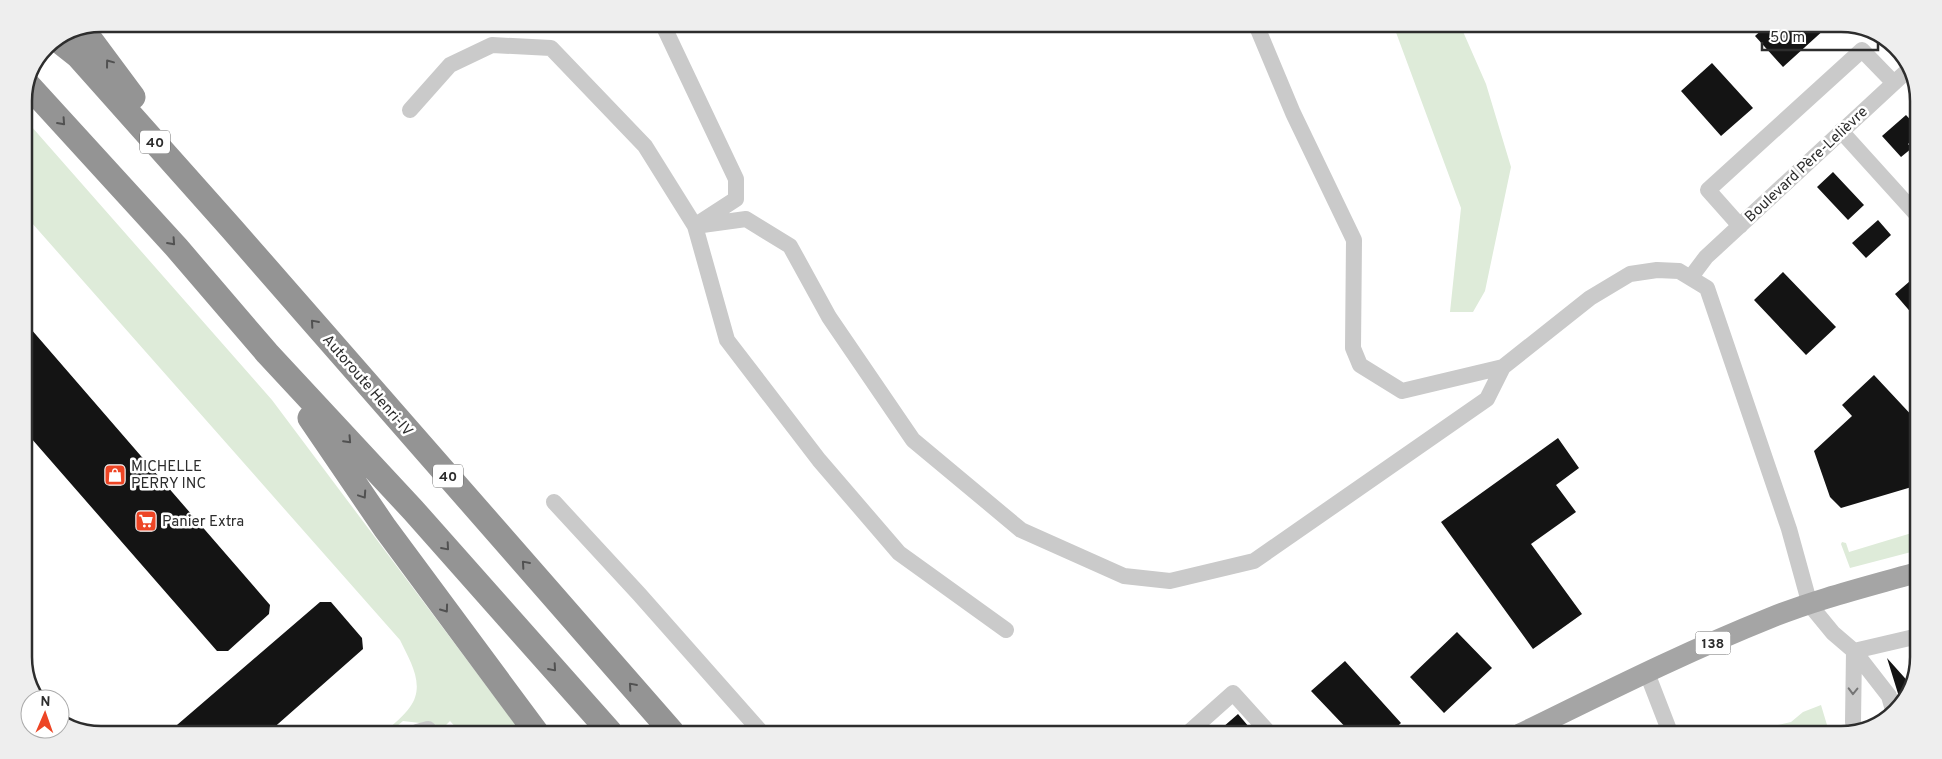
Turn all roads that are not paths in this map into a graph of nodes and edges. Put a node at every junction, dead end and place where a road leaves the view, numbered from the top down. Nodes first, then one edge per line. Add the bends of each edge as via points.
1 (666, 32) edge
2 (1260, 32) edge
3 (87, 34) edge
4 (68, 45) edge
5 (1903, 74) edge
6 (1894, 83) junction
7 (34, 91) edge
8 (410, 110) dead end
9 (1841, 131) junction
10 (1909, 206) edge
11 (695, 226) junction
12 (1740, 226) junction
13 (232, 229) junction
14 (1690, 277) junction
15 (267, 354) junction
16 (1503, 367) junction
17 (554, 502) dead end
18 (1910, 574) edge
19 (1810, 605) junction
20 (1006, 630) dead end
21 (1910, 641) edge
22 (1854, 651) junction
23 (1647, 673) junction
24 (1891, 703) edge
25 (1854, 725) edge
26 (532, 726) edge
27 (605, 726) edge
28 (667, 726) edge
29 (756, 726) edge
30 (1196, 726) edge
31 (1263, 726) edge
32 (1537, 726) edge
33 (1668, 726) edge

1 - 11 street via 736,179 736,199
2 - 16 street via 1354,240 1353,348 1360,365 1402,390
13 -> 3 highway
4 - 13 highway, Autoroute Henri-IV / 40
5 - 6 street, Boulevard Père-Lelièvre
6 - 9 street, Boulevard Père-Lelièvre
6 - 12 street via 1862,50 1708,190
7 -> 15 highway via 178,248
8 - 11 street via 450,65 492,45 551,48 645,146
9 - 10 street
9 - 12 street, Boulevard Père-Lelièvre
11 - 16 street via 746,219 790,246 829,317 913,440 1020,530 1124,576 1170,581 1254,561 1487,399
11 - 20 street via 727,340 819,460 899,553
12 - 14 street, Boulevard Père-Lelièvre via 1705,258
28 -> 13 highway, Autoroute Henri-IV / 40
14 - 16 street via 1679,270 1630,274 1590,298
14 - 19 street via 1707,288 1710,296 1789,529
15 -> 26 highway via 385,528
15 -> 27 highway via 413,510
17 - 29 street
18 - 19 main road, 138
19 - 22 street via 1832,632
19 - 23 main road, 138 via 1771,617
21 - 22 street
22 - 24 street via 1889,696
22 -> 25 street
23 - 32 main road, 138
23 - 33 street
30 - 31 street via 1233,693

